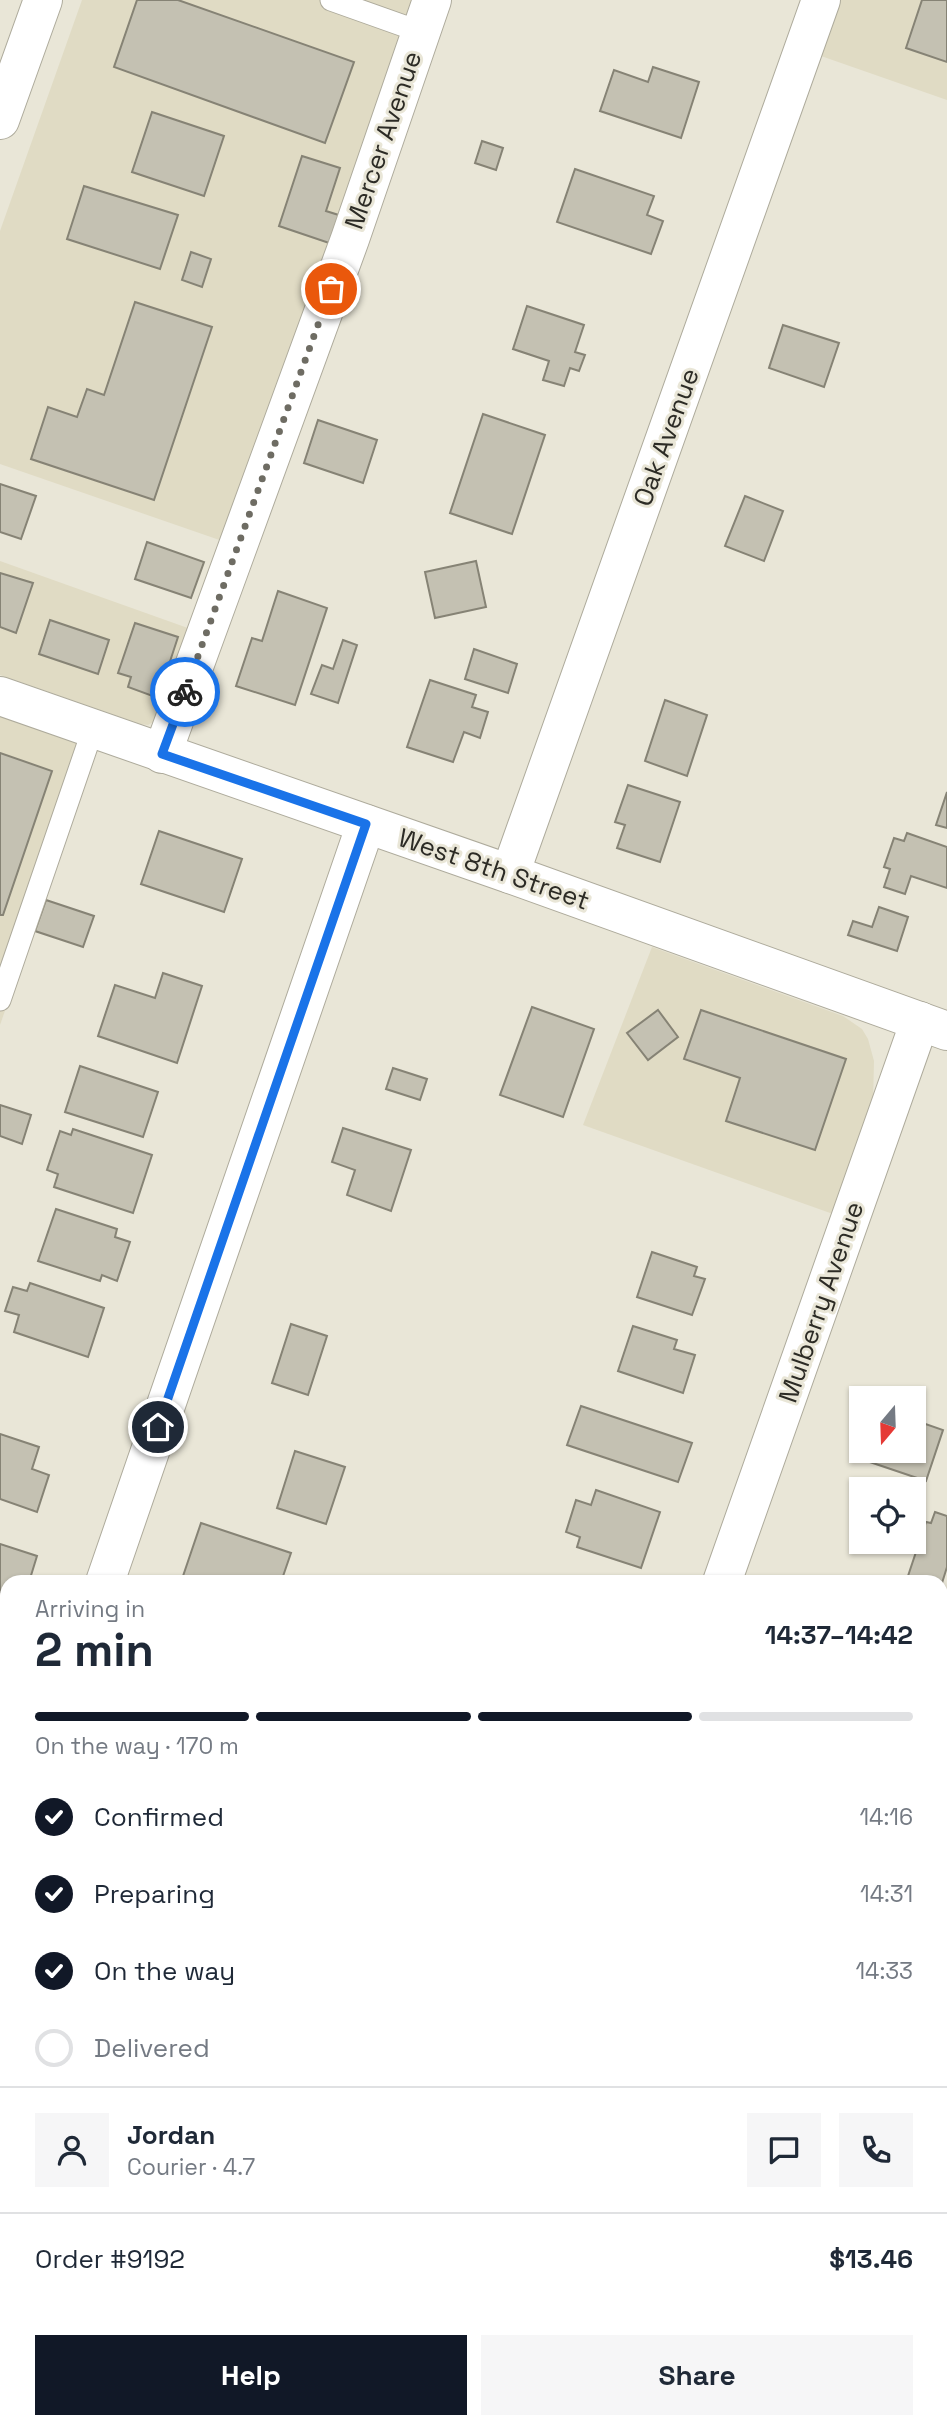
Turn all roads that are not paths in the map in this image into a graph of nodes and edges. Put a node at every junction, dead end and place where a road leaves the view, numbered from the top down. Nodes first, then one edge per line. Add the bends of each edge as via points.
1 (43, 0) edge
2 (331, 0) edge
3 (821, 0) edge
4 (426, 16) edge
5 (0, 120) edge
6 (0, 696) edge
7 (93, 729) junction
8 (162, 754) junction
9 (366, 824) junction
10 (510, 874) junction
11 (0, 1000) edge
12 (934, 1026) edge
13 (107, 1575) edge
14 (725, 1575) edge

1 - 5 street
2 - 4 lane
3 - 10 street, Oak Avenue
4 - 8 street, Mercer Avenue
6 - 7 street, West 8th Street
7 - 8 street, West 8th Street
7 - 11 lane
8 - 9 street, West 8th Street
9 - 10 street, West 8th Street
9 - 13 street
10 - 12 street, West 8th Street
12 - 14 street, Mulberry Avenue

